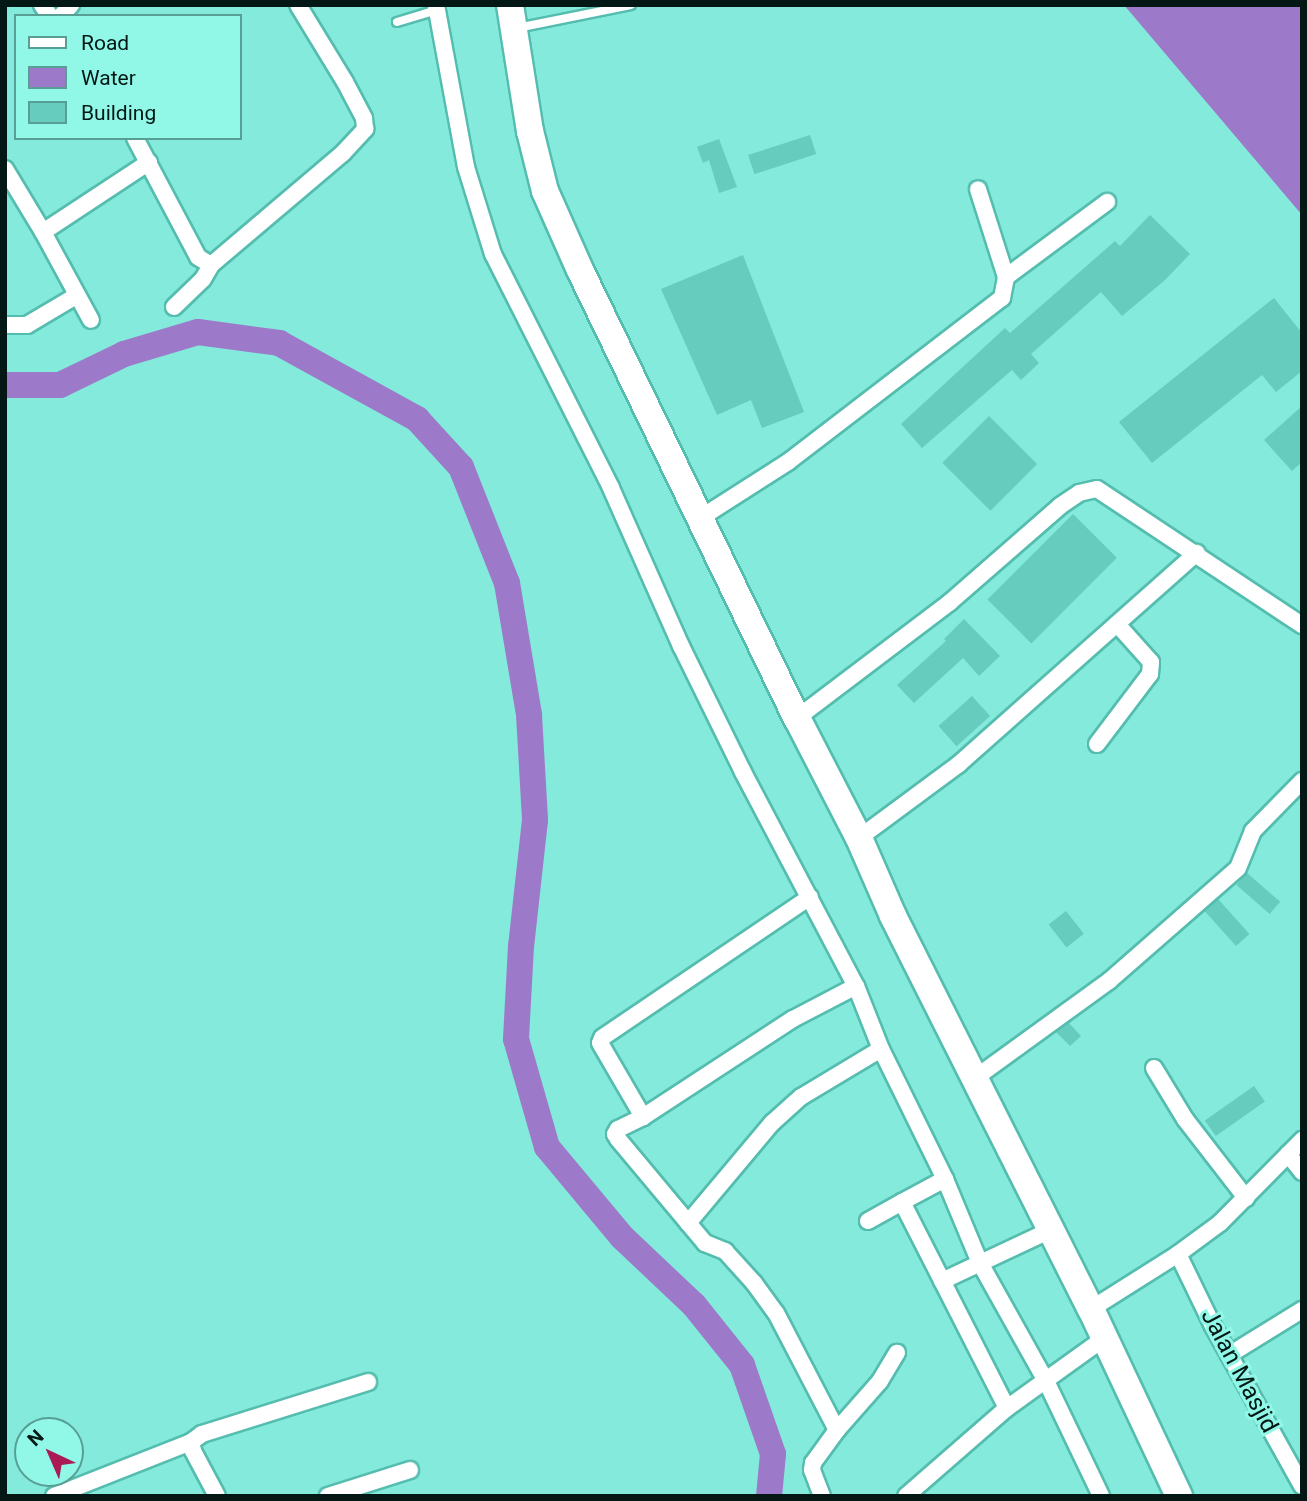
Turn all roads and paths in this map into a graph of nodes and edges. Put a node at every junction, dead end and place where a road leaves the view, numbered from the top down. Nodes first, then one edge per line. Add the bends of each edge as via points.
1 (298, 5) edge
2 (631, 5) edge
3 (436, 8) edge
4 (511, 17) edge
5 (397, 22) dead end
6 (136, 140) edge
7 (149, 162) junction
8 (5, 169) edge
9 (978, 189) dead end
10 (1107, 202) dead end
11 (43, 232) junction
12 (211, 265) junction
13 (1006, 276) junction
14 (76, 296) junction
15 (174, 307) dead end
16 (90, 320) dead end
17 (5, 325) edge
18 (702, 517) junction
19 (1197, 553) junction
20 (1117, 624) junction
21 (1302, 625) edge
22 (797, 718) junction
23 (1097, 744) dead end
24 (1302, 781) edge
25 (859, 838) junction
26 (810, 897) junction
27 (856, 986) junction
28 (881, 1049) junction
29 (1154, 1068) dead end
30 (975, 1079) junction
31 (642, 1117) junction
32 (1302, 1140) edge
33 (1289, 1154) junction
34 (1302, 1172) edge
35 (945, 1179) junction
36 (1246, 1198) junction
37 (902, 1202) junction
38 (868, 1221) dead end
39 (688, 1223) junction
40 (1051, 1230) junction
41 (1178, 1254) junction
42 (980, 1263) junction
43 (942, 1281) junction
44 (1091, 1309) junction
45 (1302, 1310) edge
46 (1103, 1339) junction
47 (897, 1353) dead end
48 (1229, 1355) junction
49 (1045, 1381) junction
50 (368, 1382) dead end
51 (1007, 1408) junction
52 (837, 1430) junction
53 (191, 1443) junction
54 (410, 1470) dead end
55 (1302, 1486) edge
56 (54, 1496) edge
57 (217, 1496) edge
58 (328, 1496) edge
59 (822, 1496) edge
60 (906, 1496) edge
61 (1101, 1496) edge
62 (1179, 1496) edge

1 - 12 street via 345,82 365,129
2 - 4 lane
3 - 5 lane
3 - 26 street via 466,167 494,254 611,488 724,734
4 - 18 highway via 545,191
6 - 7 street
7 - 11 street
7 - 12 street via 198,257
8 - 11 street
9 - 13 street
10 - 13 street
11 - 14 street
12 - 15 street
13 - 18 street via 1002,298 992,308 788,462
14 - 16 street
14 - 17 street via 27,325
18 - 22 highway
19 - 20 street
19 - 21 street
19 - 22 street via 1097,489 1079,493 949,603
20 - 23 street via 1151,662 1150,674
20 - 25 street via 959,764
22 - 25 highway
24 - 30 street via 1253,831 1238,868 1109,981
25 - 30 highway
26 - 27 street
26 - 31 street via 601,1039
27 - 28 street
27 - 31 street via 793,1019
28 - 35 street
28 - 39 street via 782,1114
29 - 36 street via 1185,1119
30 - 40 highway
31 - 39 street via 618,1129 616,1136
32 - 33 street
33 - 34 street
33 - 36 street
35 - 37 street
35 - 42 street
36 - 41 street
37 - 38 street
37 - 43 street
39 - 52 street via 705,1243 729,1255 776,1313
40 - 42 street
40 - 44 highway
41 - 44 street
41 - 48 street, Jalan Masjid
42 - 43 street
42 - 49 street
43 - 51 street
44 - 46 highway
45 - 48 street
46 - 49 street
46 - 62 highway
47 - 52 street via 880,1381
48 - 55 street, Jalan Masjid
49 - 51 street
49 - 61 street
50 - 53 street via 202,1434
51 - 60 street
52 - 59 street via 813,1463
53 - 56 street
53 - 57 street
54 - 58 street

